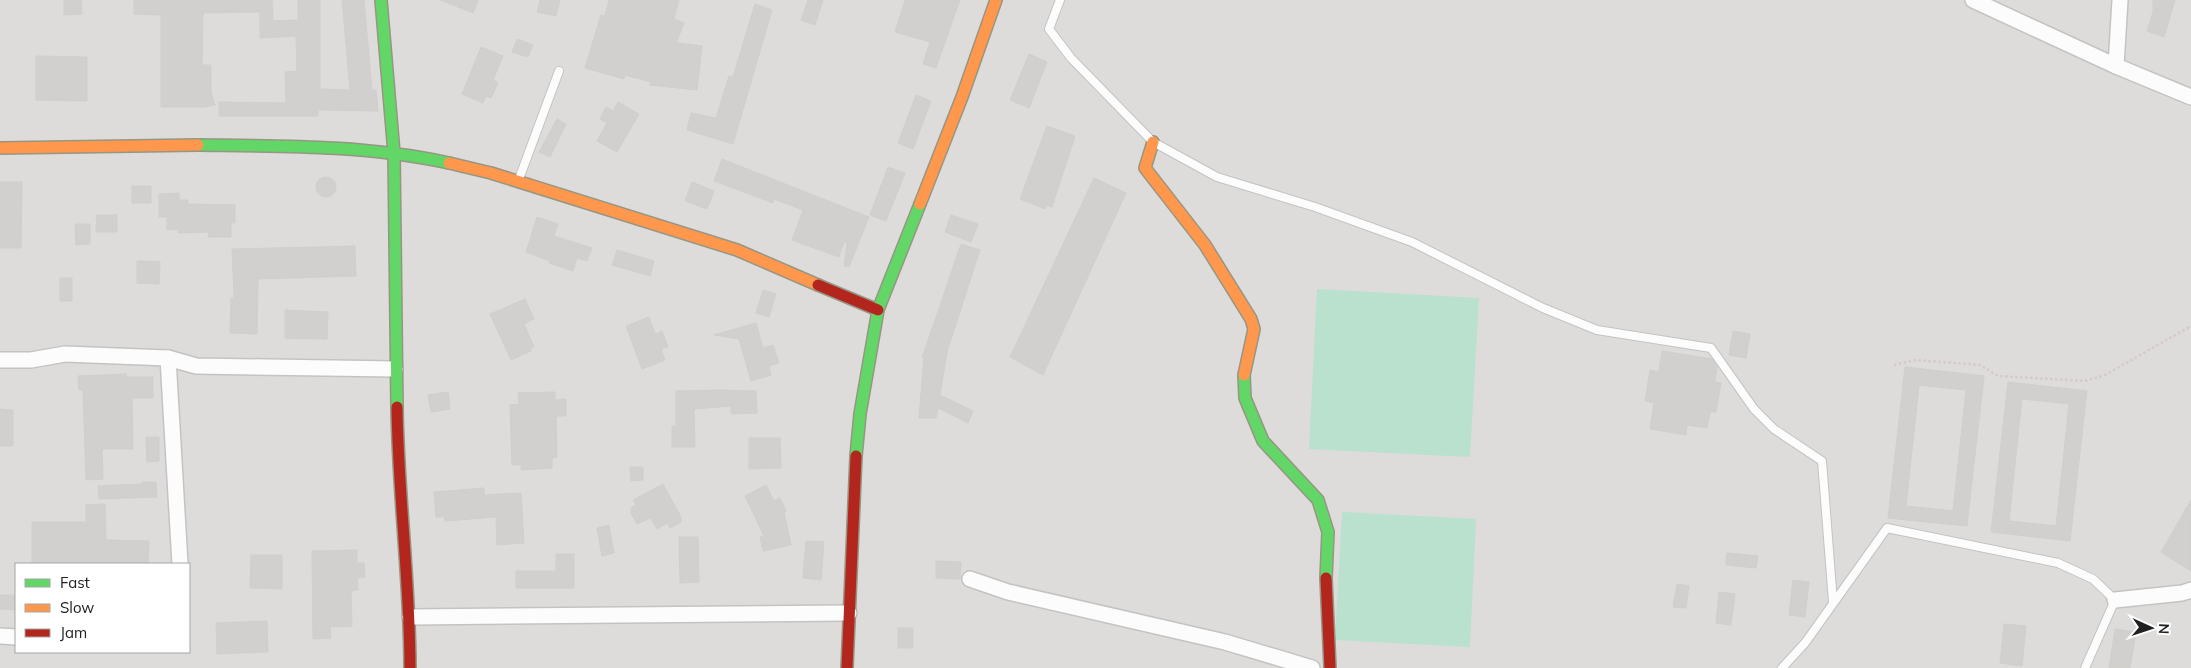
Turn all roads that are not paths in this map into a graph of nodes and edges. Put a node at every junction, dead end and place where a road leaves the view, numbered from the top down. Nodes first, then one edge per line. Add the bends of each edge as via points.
1 (381, 0) edge
2 (996, 0) edge
3 (1060, 0) edge
4 (1973, 0) edge
5 (2120, 0) edge
6 (2116, 66) junction
7 (559, 71) dead end
8 (2191, 97) edge
9 (1153, 142) junction
10 (0, 148) edge
11 (394, 153) junction
12 (518, 182) junction
13 (878, 310) junction
14 (168, 358) junction
15 (0, 360) edge
16 (395, 369) junction
17 (180, 563) edge
18 (970, 579) dead end
19 (2191, 590) edge
20 (2115, 600) junction
21 (1833, 602) junction
22 (849, 613) junction
23 (410, 617) junction
24 (0, 636) edge
25 (15, 636) edge
26 (410, 668) edge
27 (847, 668) edge
28 (1312, 668) edge
29 (1330, 668) edge
30 (1782, 668) edge
31 (2085, 668) edge

1 - 11 street
2 - 13 street via 962,97
3 - 9 lane via 1049,29 1071,58
4 - 6 street
5 - 6 street
6 - 8 street
7 - 12 lane
9 - 21 lane via 1217,177 1315,207 1412,242 1543,308 1598,330 1711,348 1760,416 1822,460
9 - 29 street via 1146,168 1205,245 1251,319 1254,329 1244,374 1245,398 1263,441 1318,500 1328,532 1325,592
10 - 11 street via 194,146 326,148
11 - 12 street via 491,173
11 - 16 street
12 - 13 street via 737,250
13 - 22 street via 855,463
14 - 15 street via 65,354 31,360
14 - 16 street via 196,366
14 - 17 street
16 - 23 street
18 - 28 street via 1008,592 1225,642
19 - 20 street
20 - 21 lane via 2093,579 2058,563 1886,528
20 - 31 lane
21 - 30 lane via 1805,643
22 - 23 street
22 - 27 street
23 - 26 street
24 - 25 street

